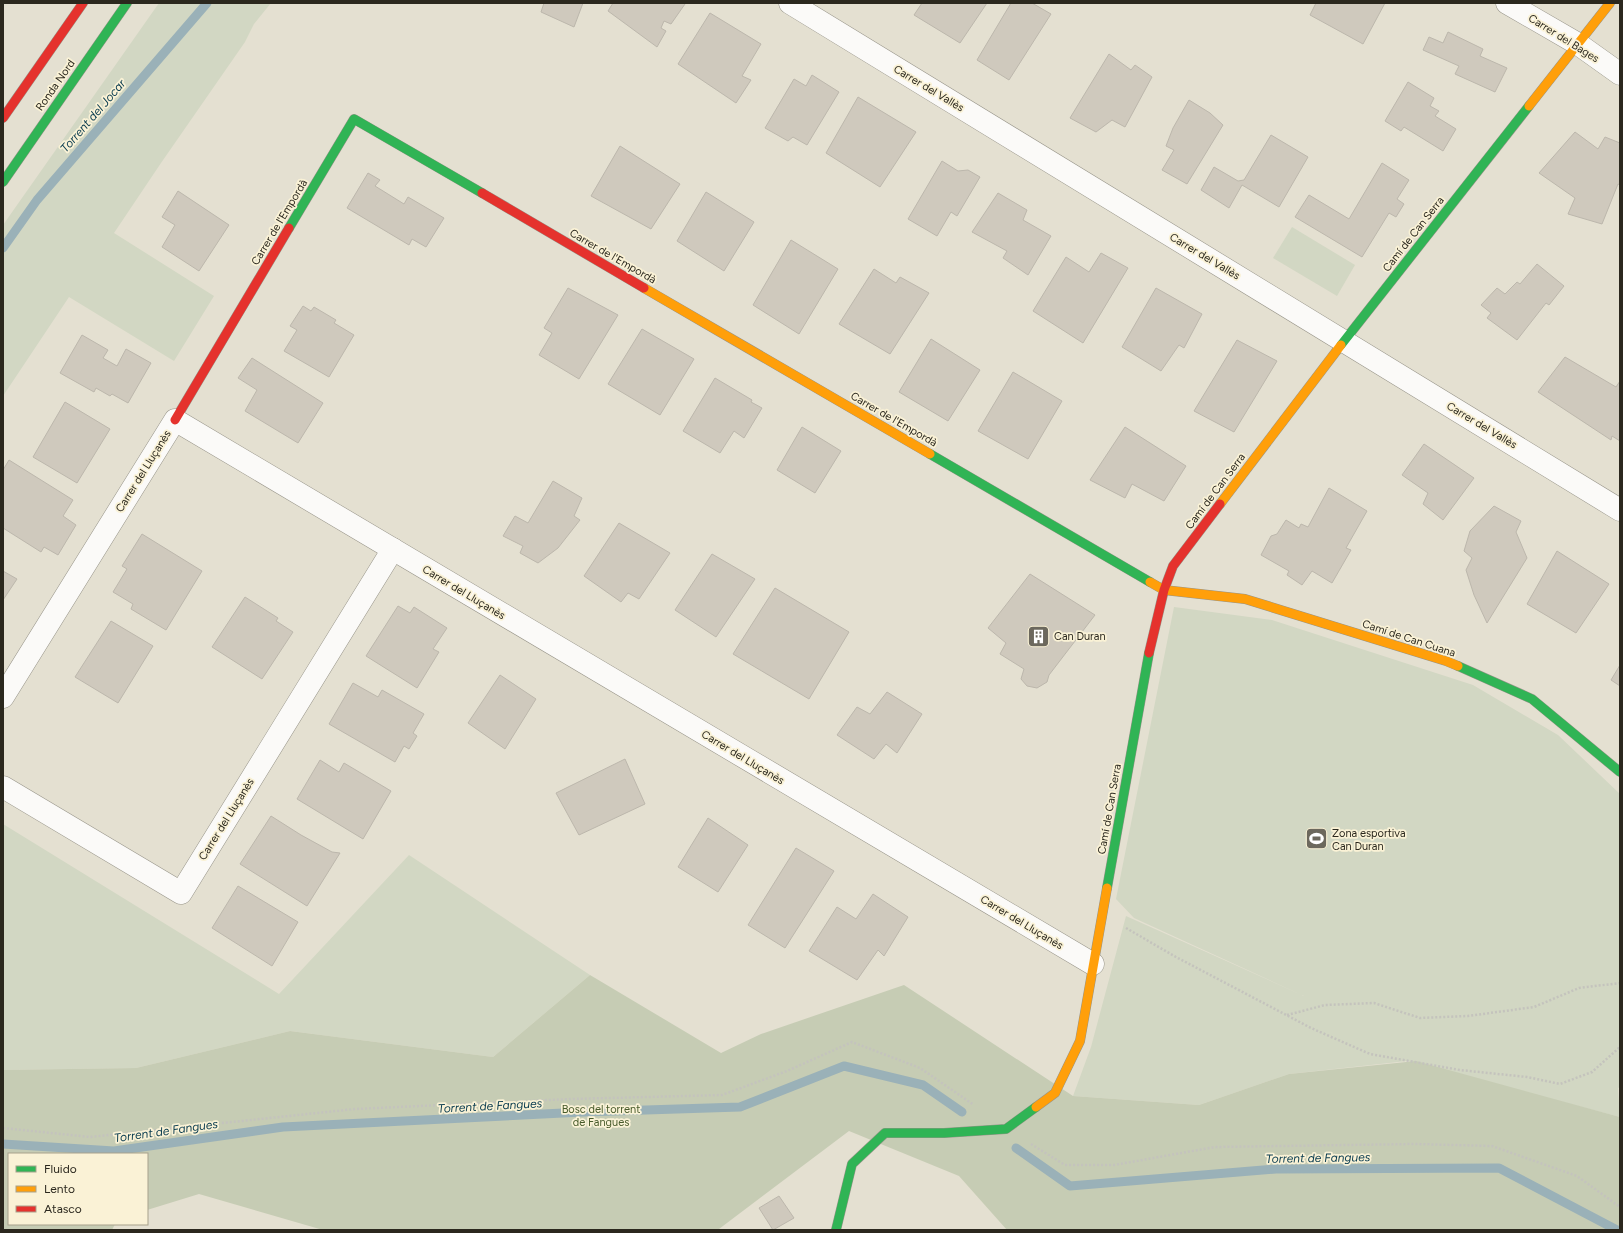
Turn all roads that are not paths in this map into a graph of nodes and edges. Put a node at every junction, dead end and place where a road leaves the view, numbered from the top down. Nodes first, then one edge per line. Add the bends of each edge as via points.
1 (82, 3) edge
2 (127, 3) edge
3 (790, 3) edge
4 (1507, 3) edge
5 (1610, 3) edge
6 (1578, 44) junction
7 (1620, 74) edge
8 (3, 118) edge
9 (3, 182) edge
10 (1344, 342) junction
11 (174, 420) junction
12 (1620, 510) edge
13 (393, 549) junction
14 (1164, 590) junction
15 (3, 697) edge
16 (1620, 772) edge
17 (3, 787) edge
18 (1093, 964) junction
19 (836, 1230) edge

1 - 8 street
2 - 9 street, Ronda Nord
3 - 10 street, Carrer del Vallès
4 - 6 street, Carrer del Bages
5 - 6 street, Camí de Can Serra
6 - 7 street, Carrer del Bages
6 - 10 street, Camí de Can Serra
10 - 12 street, Carrer del Vallès
10 - 14 street, Camí de Can Serra via 1174,566
11 - 13 street, Carrer del Lluçanès
11 - 14 street, Carrer de l'Empordà via 354,119
11 - 15 street, Carrer del Lluçanès
13 - 17 street, Carrer del Lluçanès via 181,892
13 - 18 street, Carrer del Lluçanès
14 - 16 street, Camí de Can Cuana via 1244,599 1446,661 1532,699
14 - 18 street, Camí de Can Serra via 1151,642
18 - 19 street, Camí de Can Serra via 1080,1041 1055,1093 1006,1129 885,1134 852,1164

